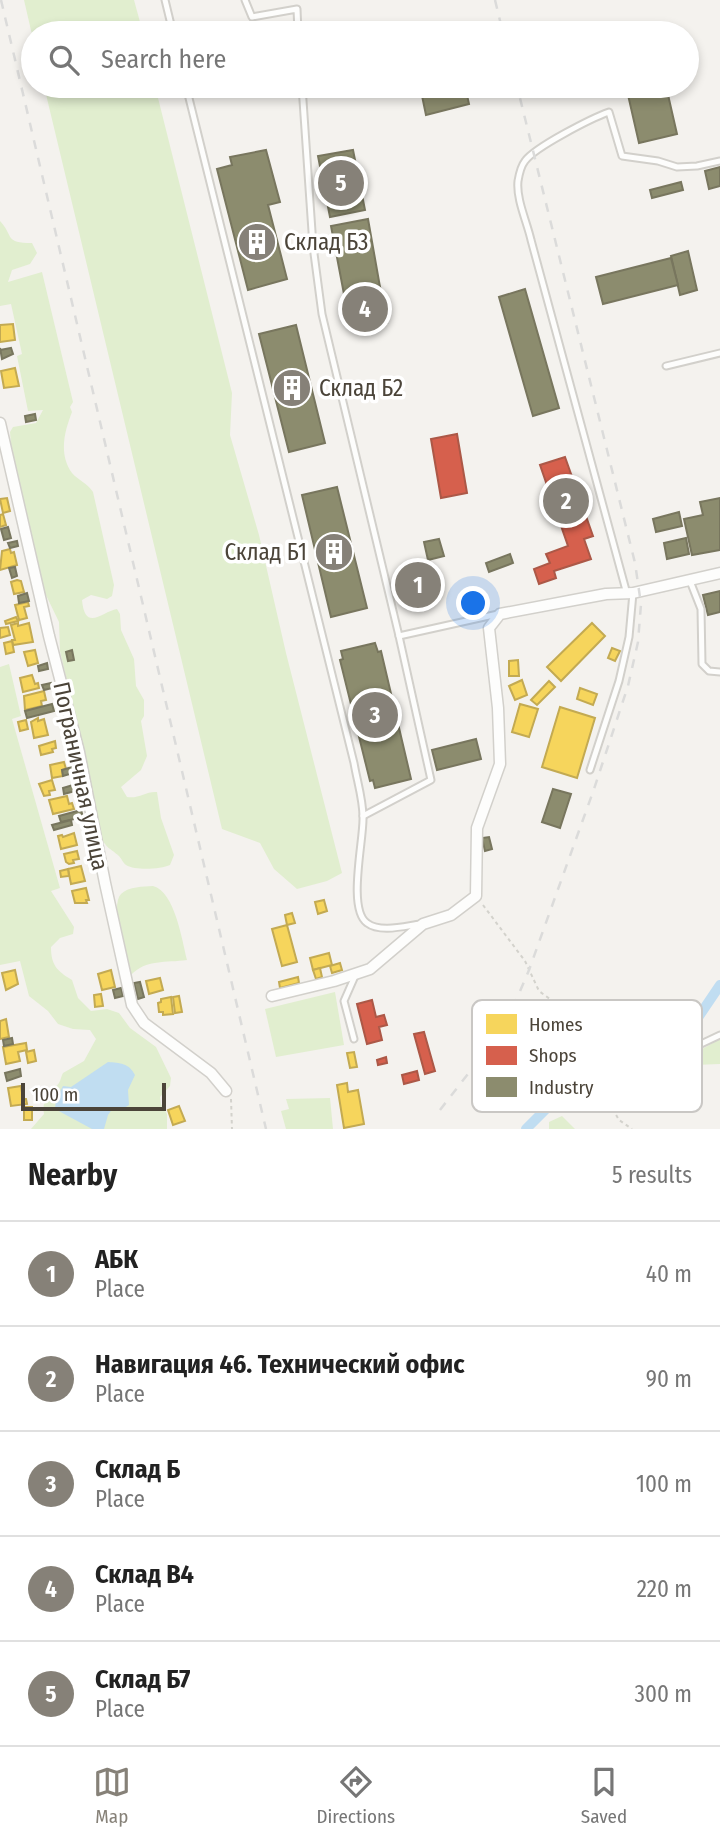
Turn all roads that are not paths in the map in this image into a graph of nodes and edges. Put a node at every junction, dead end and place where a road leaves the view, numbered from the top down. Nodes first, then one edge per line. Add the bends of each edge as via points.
1 (164, 0) edge
2 (245, 0) edge
3 (170, 21) edge
4 (298, 21) edge
5 (189, 98) edge
6 (303, 98) edge
7 (720, 161) edge
8 (720, 354) edge
9 (666, 366) dead end
10 (0, 422) edge
11 (720, 573) edge
12 (690, 581) junction
13 (630, 594) junction
14 (500, 614) junction
15 (399, 636) junction
16 (720, 672) edge
17 (590, 770) dead end
18 (363, 816) junction
19 (423, 924) junction
20 (356, 974) junction
21 (272, 996) dead end
22 (720, 1035) edge
23 (354, 1039) dead end
24 (702, 1043) edge
25 (226, 1091) road end

1 - 3 lane
2 - 4 lane via 252,18 297,9
5 - 18 lane via 354,763
6 - 15 lane via 313,246 323,313
7 - 13 lane via 677,167 622,156 609,112 590,118 532,154 519,174 519,191
8 - 9 lane
10 - 25 street, Пограничная улица via 79,752 132,1005 144,1023 211,1073
11 - 12 street
12 - 13 street
12 - 16 lane via 701,609 702,664 709,671
13 - 14 street via 606,594
13 - 17 lane via 629,638
14 - 15 lane
14 - 19 street via 489,628 500,765 477,828 476,895 451,915
15 - 18 lane via 431,780
18 - 19 lane via 356,893 362,918 368,925 389,928
19 - 20 street via 370,969
20 - 21 street
20 - 23 lane via 344,1001
22 - 24 lane

